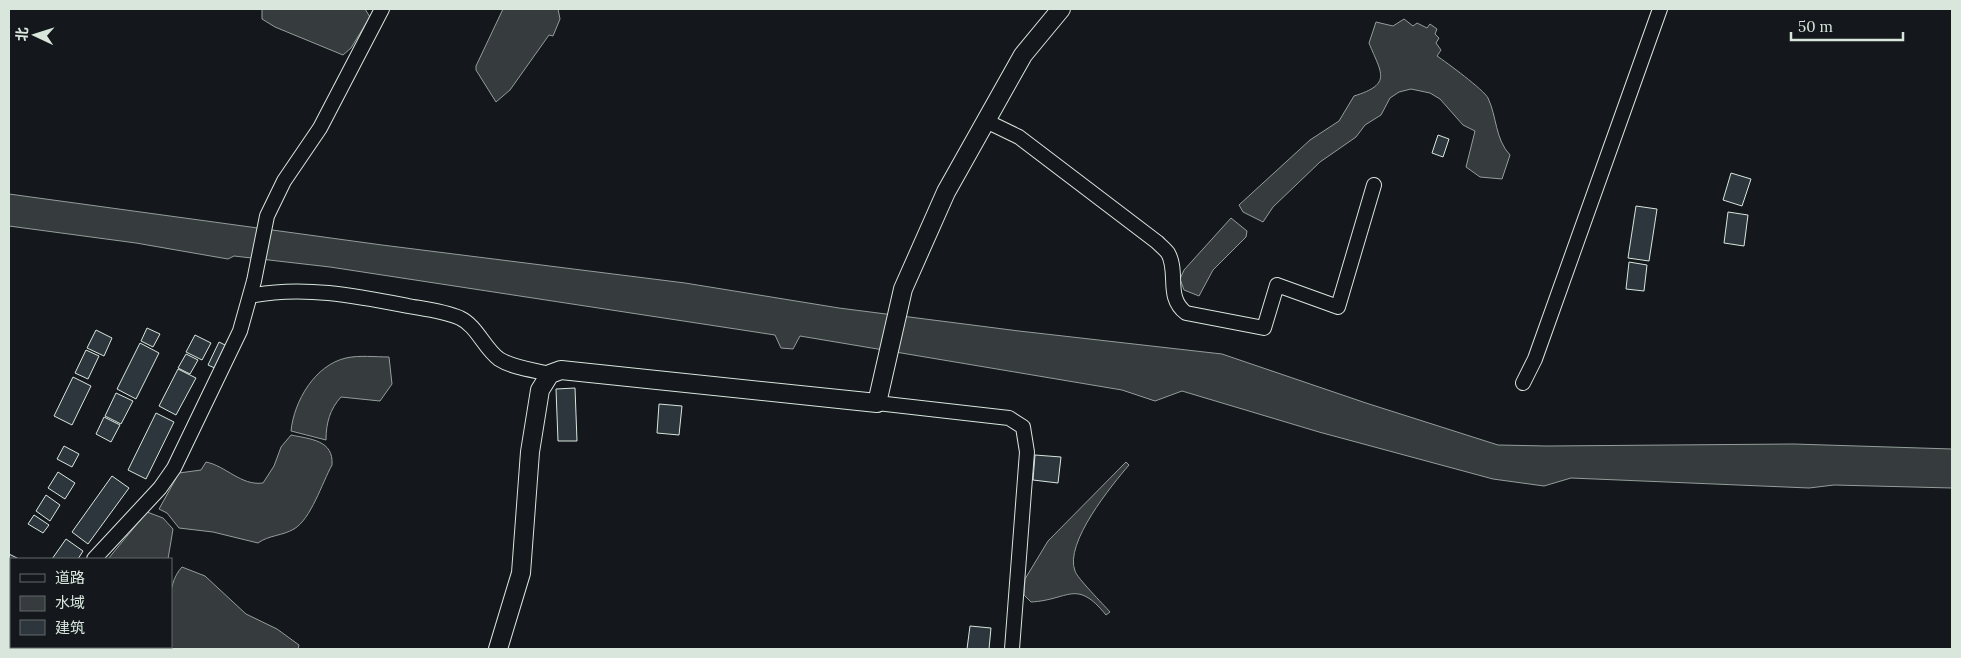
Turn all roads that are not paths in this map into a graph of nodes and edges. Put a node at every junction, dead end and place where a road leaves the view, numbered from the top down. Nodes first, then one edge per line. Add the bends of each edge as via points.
1 (382, 9) edge
2 (1061, 9) edge
3 (1660, 9) edge
4 (986, 121) junction
5 (1374, 185) dead end
6 (250, 296) junction
7 (550, 374) junction
8 (1523, 383) dead end
9 (877, 402) junction
10 (95, 558) edge
11 (498, 649) edge
12 (1012, 649) edge

1 - 6 street via 320,128 284,181 266,216
2 - 4 street via 1023,55
3 - 8 street via 1535,358
4 - 5 street via 1019,137 1157,242 1168,253 1174,298 1179,308 1186,313 1264,328 1277,285 1338,307
4 - 9 street via 946,192 903,289
6 - 7 street via 294,290 443,312 470,325 498,358
6 - 10 street via 240,330 174,468 160,488
7 - 9 street via 562,370
7 - 11 street via 540,390 530,452 521,573
9 - 12 street via 1009,418 1023,427 1027,452

